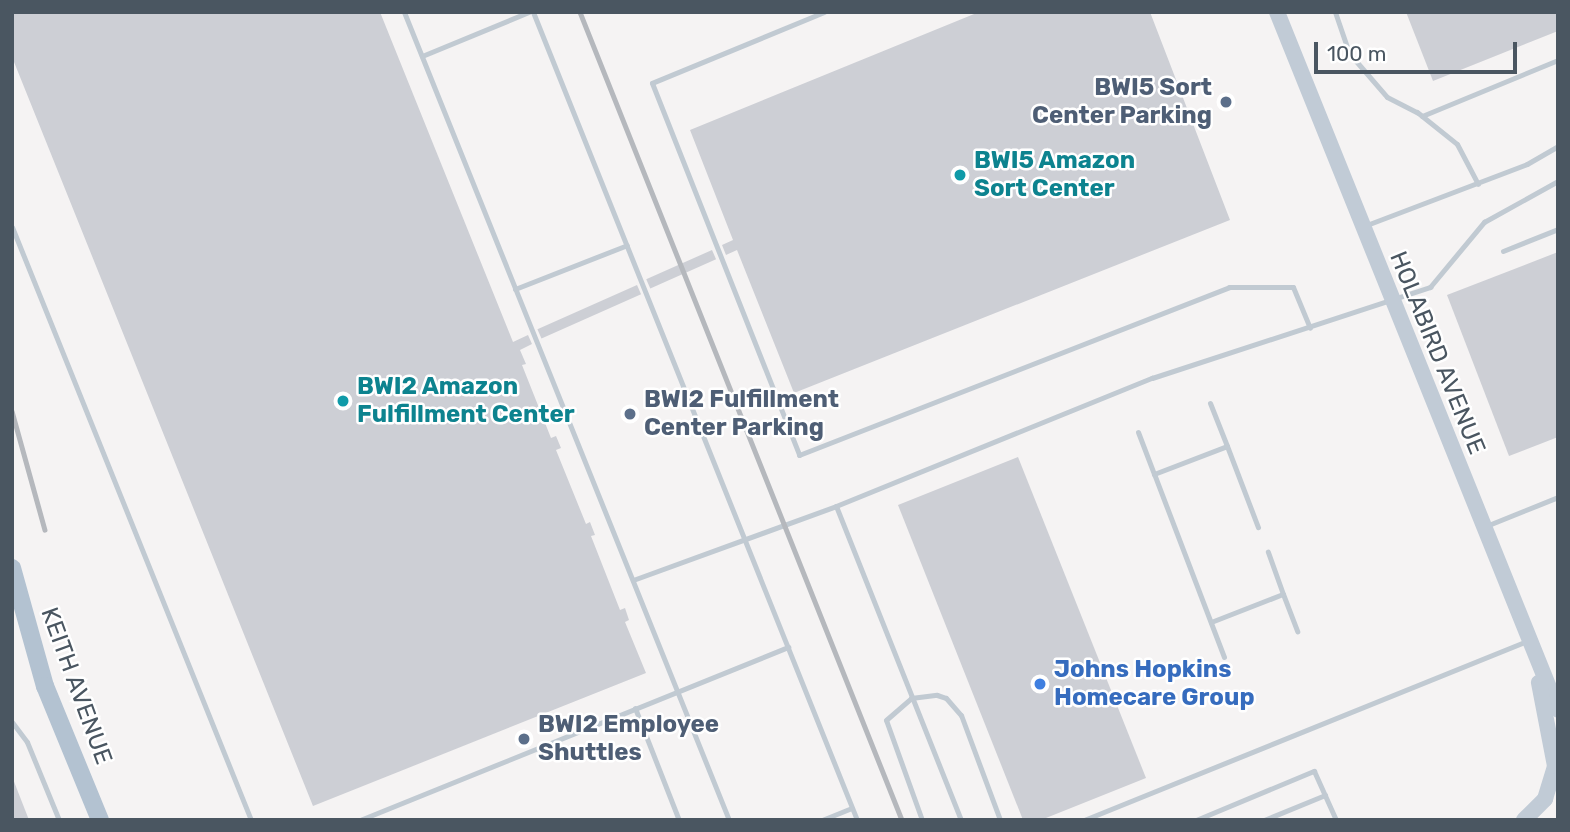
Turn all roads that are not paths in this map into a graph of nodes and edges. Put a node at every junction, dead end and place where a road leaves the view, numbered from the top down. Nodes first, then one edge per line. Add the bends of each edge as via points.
1 (404, 12) edge
2 (531, 12) edge
3 (824, 12) edge
4 (1277, 12) edge
5 (1335, 12) edge
6 (422, 56) junction
7 (1558, 60) edge
8 (1422, 116) junction
9 (1558, 146) edge
10 (1558, 181) edge
11 (1478, 184) junction
12 (12, 227) edge
13 (1361, 228) junction
14 (1558, 229) edge
15 (627, 245) junction
16 (1503, 251) dead end
17 (515, 289) junction
18 (1391, 300) junction
19 (1310, 328) junction
20 (1210, 403) dead end
21 (1138, 432) dead end
22 (1227, 446) junction
23 (1154, 474) junction
24 (1558, 497) edge
25 (836, 506) junction
26 (1258, 527) dead end
27 (1483, 527) junction
28 (745, 538) junction
29 (1268, 552) dead end
30 (12, 568) edge
31 (633, 580) junction
32 (1283, 594) junction
33 (1211, 622) junction
34 (1297, 631) dead end
35 (1529, 640) junction
36 (788, 647) junction
37 (1224, 657) dead end
38 (678, 691) junction
39 (911, 698) junction
40 (635, 708) junction
41 (1558, 709) edge
42 (12, 722) edge
43 (1325, 795) junction
44 (852, 808) junction
45 (59, 820) edge
46 (100, 820) edge
47 (250, 820) edge
48 (360, 820) edge
49 (680, 820) edge
50 (729, 820) edge
51 (822, 820) edge
52 (857, 820) edge
53 (922, 820) edge
54 (961, 820) edge
55 (1000, 820) edge
56 (1084, 820) edge
57 (1196, 820) edge
58 (1264, 820) edge
59 (1336, 820) edge
60 (1524, 820) edge

1 - 6 lane
2 - 6 lane
2 - 15 lane
3 - 19 lane via 652,83 799,455 1229,287 1293,287
4 - 13 main road, HOLABIRD AVENUE
5 - 8 lane via 1349,53 1364,71 1387,97
6 - 17 lane
7 - 8 lane
8 - 11 lane via 1457,144
9 - 11 lane
10 - 18 lane via 1484,222 1430,287
11 - 13 lane
12 - 47 lane
13 - 18 main road, HOLABIRD AVENUE
14 - 16 lane
15 - 17 lane
15 - 28 lane
17 - 31 lane
18 - 19 lane
18 - 27 main road, HOLABIRD AVENUE
19 - 25 lane via 1152,378
20 - 22 lane
21 - 23 lane
22 - 23 lane
22 - 26 lane
23 - 33 lane
24 - 27 lane
25 - 28 lane
25 - 39 lane
27 - 35 main road, HOLABIRD AVENUE
28 - 31 lane
28 - 36 lane
29 - 32 lane
30 - 46 main road, KEITH AVENUE via 45,686
31 - 38 lane
32 - 33 lane
32 - 34 lane
33 - 37 lane
35 - 41 main road, HOLABIRD AVENUE
35 - 56 lane
35 - 60 main road via 1555,766 1545,799
36 - 38 lane
36 - 44 lane
38 - 40 lane
38 - 50 lane
39 - 53 lane via 890,712 887,730
39 - 54 lane
39 - 55 lane via 937,695 953,704
40 - 48 lane
40 - 49 lane
42 - 45 lane via 27,742
43 - 57 lane via 1314,771
43 - 58 lane
43 - 59 lane
44 - 51 lane
44 - 52 lane

